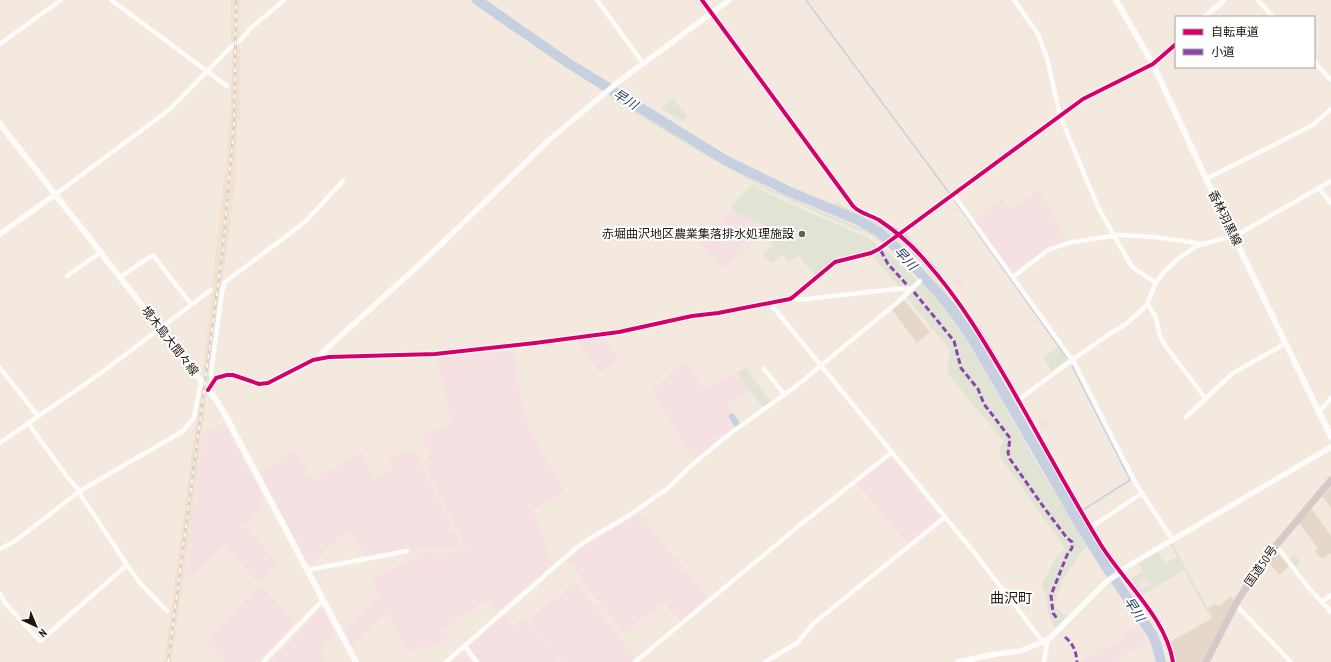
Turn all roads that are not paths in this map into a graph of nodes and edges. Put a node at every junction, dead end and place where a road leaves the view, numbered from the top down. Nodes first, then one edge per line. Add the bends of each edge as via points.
1 (61, 0) edge
2 (111, 0) edge
3 (284, 0) edge
4 (597, 0) edge
5 (702, 0) edge
6 (729, 0) edge
7 (1014, 0) edge
8 (1116, 0) edge
9 (1224, 0) edge
10 (1258, 0) edge
11 (712, 13) junction
12 (1206, 16) edge
13 (1272, 16) edge
14 (0, 44) edge
15 (1175, 45) edge
16 (1315, 62) edge
17 (643, 63) junction
18 (1153, 64) junction
19 (208, 70) junction
20 (1331, 80) edge
21 (227, 86) dead end
22 (1331, 109) edge
23 (1060, 116) junction
24 (0, 124) edge
25 (1206, 179) junction
26 (343, 181) dead end
27 (1331, 181) edge
28 (1319, 188) junction
29 (56, 194) junction
30 (953, 194) junction
31 (1331, 203) edge
32 (0, 234) edge
33 (898, 236) junction
34 (1114, 236) junction
35 (1234, 237) junction
36 (1203, 244) junction
37 (101, 252) junction
38 (66, 276) dead end
39 (120, 277) junction
40 (1013, 277) junction
41 (920, 281) dead end
42 (1156, 283) junction
43 (911, 289) junction
44 (211, 290) dead end
45 (793, 297) junction
46 (771, 303) junction
47 (191, 304) junction
48 (1148, 304) junction
49 (160, 328) junction
50 (539, 343) joint
51 (1285, 344) junction
52 (319, 358) junction
53 (1072, 360) junction
54 (821, 365) junction
55 (0, 368) edge
56 (764, 369) dead end
57 (201, 380) junction
58 (213, 381) junction
59 (208, 390) junction
60 (785, 395) junction
61 (1331, 398) edge
62 (1206, 399) junction
63 (1018, 400) junction
64 (1318, 413) junction
65 (38, 416) junction
66 (1186, 417) dead end
67 (28, 423) junction
68 (1331, 437) edge
69 (0, 443) edge
70 (1331, 447) edge
71 (891, 452) junction
72 (1331, 480) edge
73 (80, 492) junction
74 (1142, 493) junction
75 (945, 517) junction
76 (1090, 527) junction
77 (1172, 539) junction
78 (1276, 545) junction
79 (0, 549) edge
80 (407, 551) dead end
81 (127, 565) junction
82 (308, 570) junction
83 (1120, 572) junction
84 (0, 594) edge
85 (1331, 595) edge
86 (323, 600) junction
87 (1322, 602) junction
88 (1236, 605) junction
89 (167, 611) dead end
90 (1331, 612) edge
91 (1044, 641) junction
92 (465, 646) junction
93 (264, 661) edge
94 (356, 662) edge
95 (446, 662) edge
96 (477, 662) edge
97 (635, 662) edge
98 (765, 662) edge
99 (958, 662) edge
100 (1044, 662) edge
101 (1173, 662) edge
102 (1206, 662) edge
103 (1291, 662) edge

1 - 14 street
2 - 19 street
3 - 19 street
4 - 17 street
5 - 11 street
6 - 11 street
7 - 23 street via 1038,34 1047,58
8 - 18 main road, 香林羽黒線
9 - 12 street
10 - 13 street
11 - 17 street
11 - 33 street via 853,206
15 - 18 street
16 - 20 street
17 - 52 street via 549,140
18 - 23 street via 1088,96
18 - 25 main road, 香林羽黒線
19 - 21 street
19 - 29 street via 169,110
22 - 25 street via 1313,125
23 - 30 street
23 - 34 street via 1094,199
24 - 29 main road, 境木島大間々線
25 - 35 main road, 香林羽黒線
26 - 58 street via 305,222 231,277 223,286 211,373
27 - 28 street
28 - 31 street
28 - 35 street
29 - 32 street
29 - 37 main road, 境木島大間々線
30 - 33 street
30 - 40 street
33 - 45 street via 871,253 836,262
33 - 63 street via 929,265 949,291 981,336
34 - 36 street via 1156,237
34 - 40 street via 1068,243 1048,250
34 - 42 street via 1132,267
35 - 36 street
35 - 51 main road, 香林羽黒線
36 - 42 street via 1179,258
37 - 38 street
37 - 39 main road, 境木島大間々線
39 - 47 street via 153,255
39 - 49 main road, 境木島大間々線
40 - 53 street
41 - 43 street
42 - 48 street
43 - 45 street via 896,288 798,300
43 - 54 street
44 - 47 street
45 - 46 street
46 - 50 street via 692,316 619,332
46 - 54 street
47 - 49 street
48 - 53 street via 1126,324
48 - 62 street via 1156,318 1163,342
49 - 57 main road, 境木島大間々線
49 - 65 street
50 - 52 street via 435,354
51 - 62 street via 1233,373
51 - 64 main road, 香林羽黒線
52 - 58 street via 268,383 259,384 233,375
53 - 63 street
53 - 74 street
54 - 60 street
54 - 71 street
55 - 65 street
56 - 60 street
57 - 59 main road, 境木島大間々線
57 - 73 street via 194,418 183,431
58 - 59 street
59 - 82 main road, 境木島大間々線 via 223,411
60 - 92 street via 728,435 668,488 575,549
61 - 64 street
62 - 66 street
63 - 76 street
64 - 68 main road, 香林羽黒線
65 - 67 street
67 - 69 street
67 - 73 street
70 - 77 street
71 - 75 street
71 - 97 street
72 - 78 highway, 国道50号
73 - 79 street via 15,541
73 - 81 street
74 - 76 street
74 - 77 street
75 - 91 street
75 - 98 street via 814,624 797,643
76 - 83 street
77 - 83 street
78 - 87 street
78 - 88 highway, 国道50号
80 - 82 street
81 - 84 street via 40,642 4,603
81 - 89 street via 140,583
82 - 86 main road, 境木島大間々線
83 - 91 street
83 - 101 street via 1163,631
85 - 87 street
86 - 93 street
86 - 94 main road, 境木島大間々線
87 - 90 street
88 - 102 highway, 国道50号
88 - 103 street
91 - 99 street via 1020,651
91 - 100 street via 1047,644
92 - 95 street
92 - 96 street

